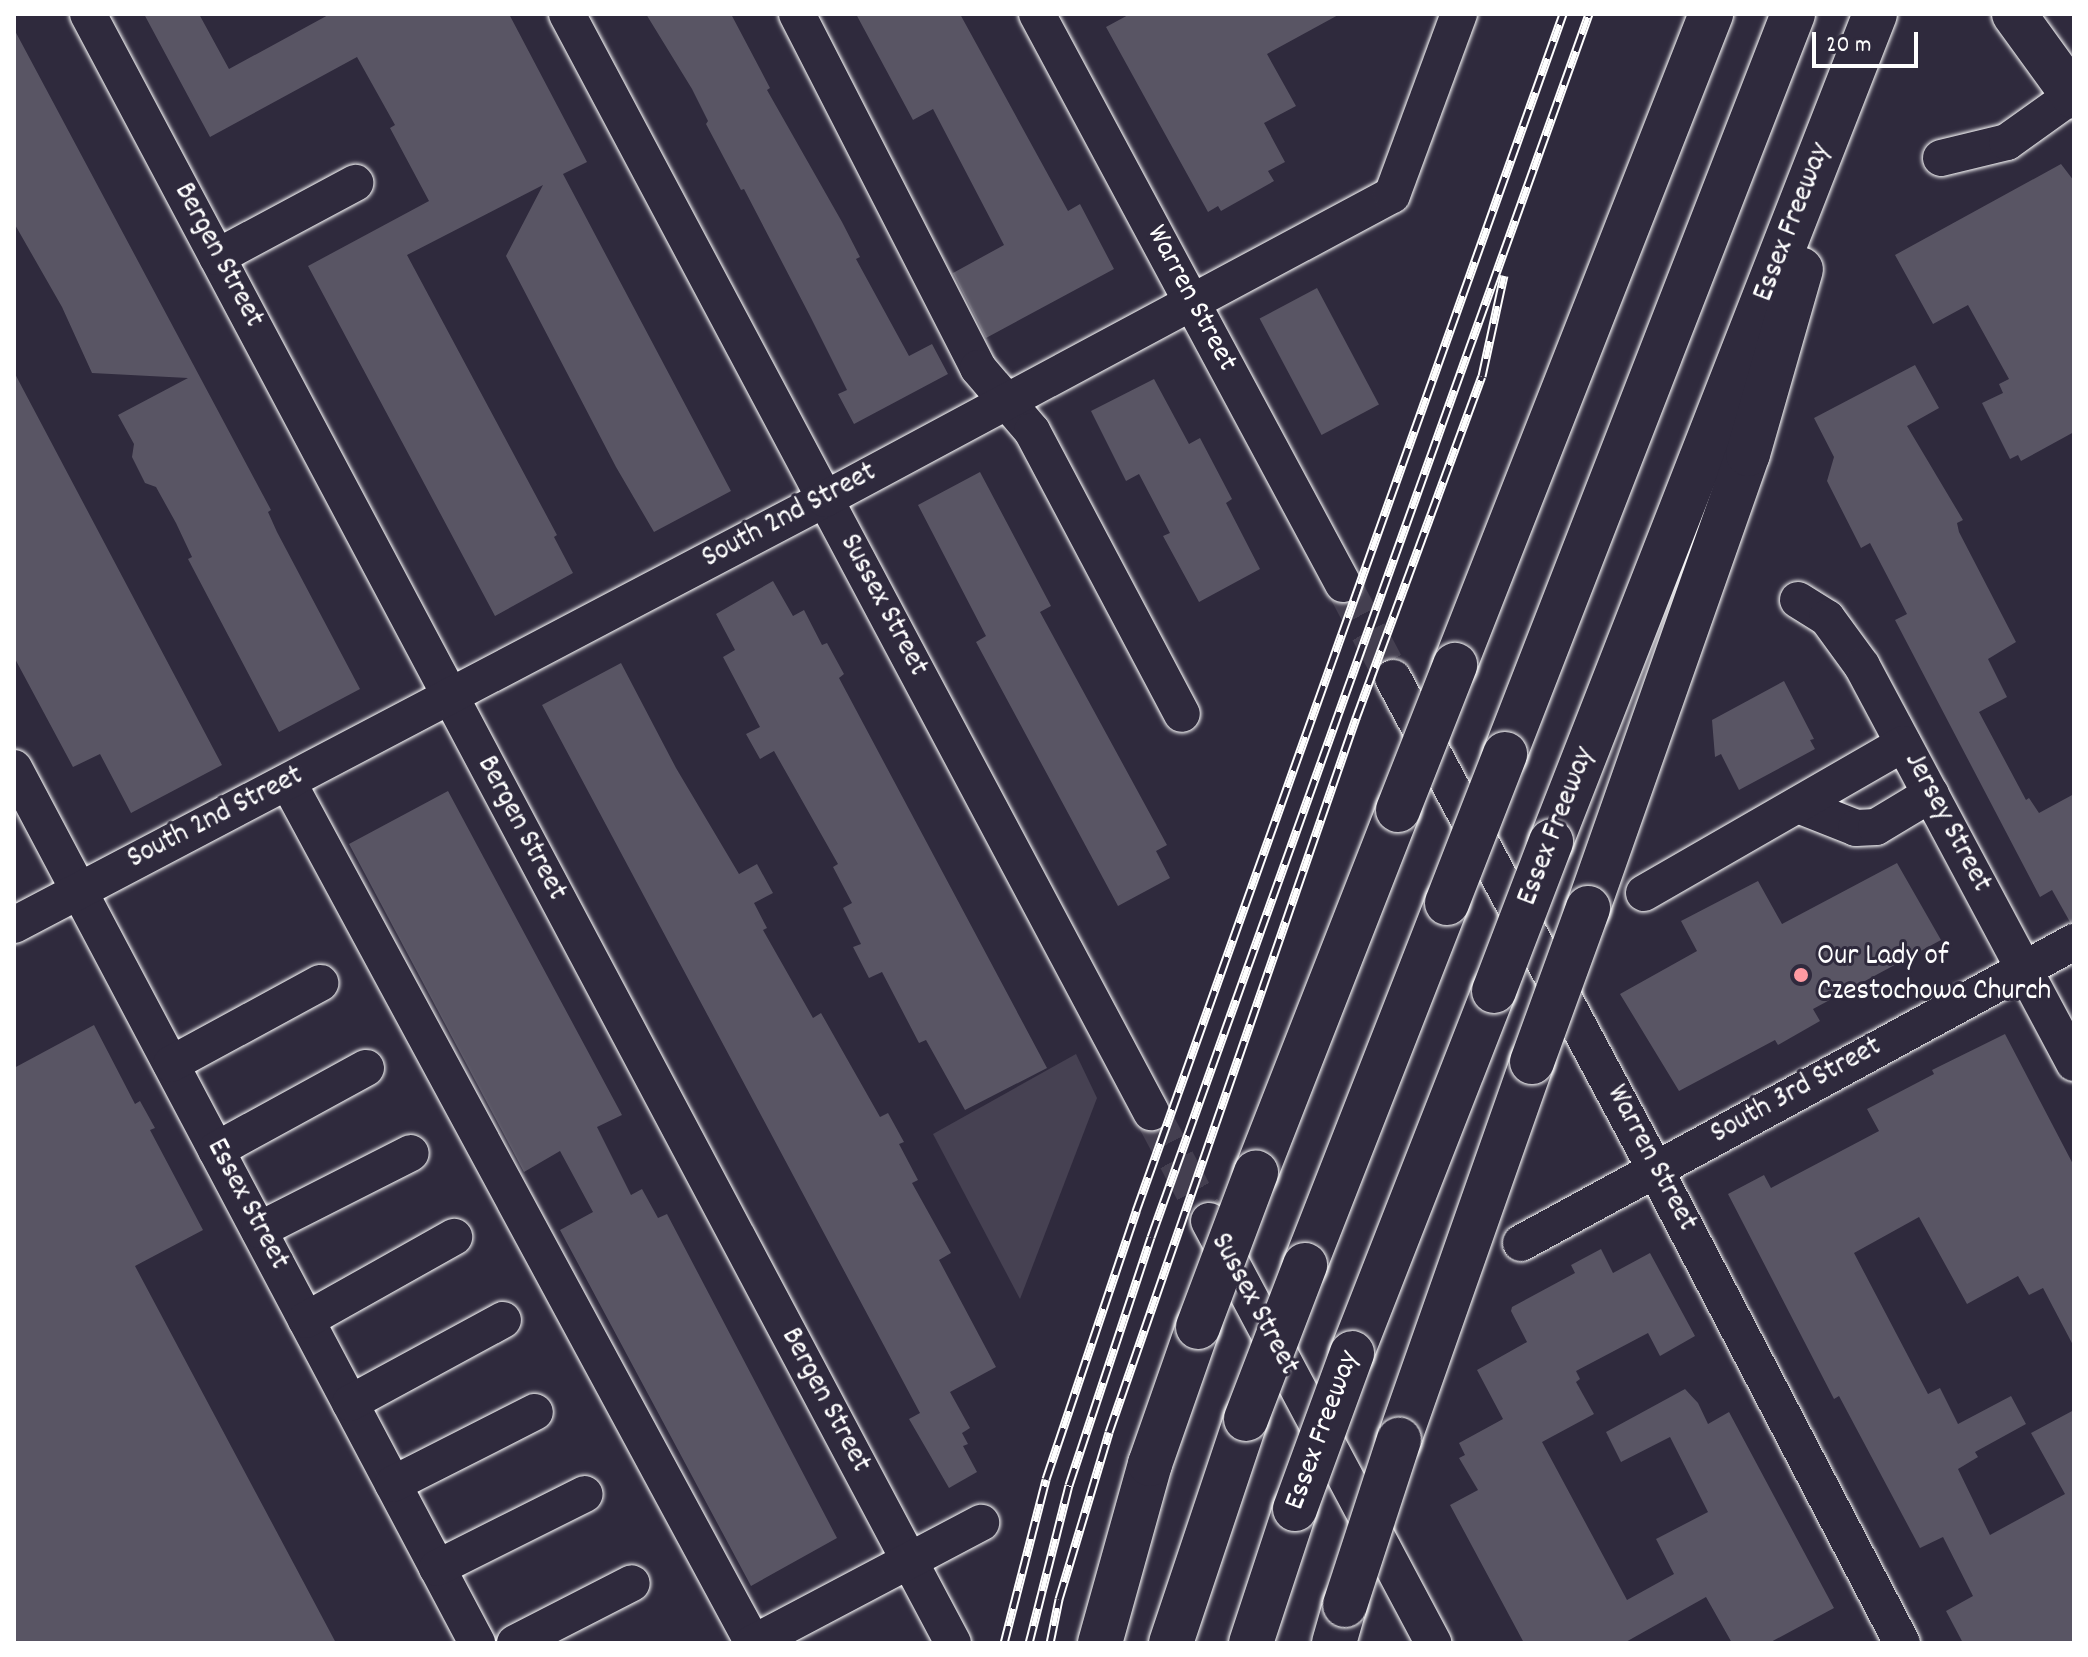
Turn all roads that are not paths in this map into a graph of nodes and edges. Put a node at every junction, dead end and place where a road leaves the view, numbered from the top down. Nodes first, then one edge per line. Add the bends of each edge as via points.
1 (88, 14) edge
2 (567, 14) edge
3 (797, 14) edge
4 (1037, 14) edge
5 (1459, 14) edge
6 (1711, 14) edge
7 (1793, 14) edge
8 (1875, 14) edge
9 (2014, 14) edge
10 (2074, 96) edge
11 (1827, 140) junction
12 (1941, 158) dead end
13 (355, 183) dead end
14 (217, 257) junction
15 (1192, 302) junction
16 (1006, 402) junction
17 (825, 499) junction
18 (1343, 584) tunnel mouth
19 (1798, 600) dead end
20 (1393, 678) tunnel mouth
21 (450, 696) junction
22 (1182, 714) dead end
23 (1903, 744) junction
24 (14, 768) edge
25 (288, 782) junction
26 (1931, 794) junction
27 (1798, 805) junction
28 (78, 890) junction
29 (1644, 893) dead end
30 (14, 925) edge
31 (2074, 942) edge
32 (2024, 968) junction
33 (320, 983) dead end
34 (2074, 1063) edge
35 (171, 1064) junction
36 (366, 1068) dead end
37 (1151, 1112) tunnel mouth
38 (216, 1150) junction
39 (411, 1153) dead end
40 (1655, 1169) junction
41 (1209, 1221) tunnel mouth
42 (259, 1230) junction
43 (454, 1237) dead end
44 (1521, 1243) dead end
45 (306, 1320) junction
46 (503, 1320) dead end
47 (350, 1403) junction
48 (535, 1412) dead end
49 (393, 1484) junction
50 (585, 1494) dead end
51 (981, 1523) dead end
52 (909, 1560) junction
53 (437, 1568) junction
54 (632, 1583) dead end
55 (1340, 1624) edge
56 (477, 1643) edge
57 (515, 1643) edge
58 (753, 1643) edge
59 (953, 1643) edge
60 (1100, 1643) edge
61 (1171, 1643) edge
62 (1251, 1643) edge
63 (1433, 1643) edge
64 (1902, 1643) edge

1 - 14 street, Bergen Street
2 - 17 street, Sussex Street
3 - 16 street via 978,368
4 - 15 street, Warren Street
5 - 15 street, South 2nd Street via 1392,195
6 - 60 main road, bridge via 1198,1327 1139,1499
7 - 61 main road, bridge via 1246,1419
8 - 11 main road, Essex Freeway
9 - 10 main road
10 - 12 street via 2007,142
11 - 55 main road, bridge via 1789,317 1756,429 1399,1440
11 - 62 main road, Essex Freeway, bridge via 1352,1353
13 - 14 street
14 - 21 street, Bergen Street
15 - 16 street, South 2nd Street
15 - 18 street, Warren Street
16 - 17 street, South 2nd Street
16 - 22 street via 1032,431
17 - 21 street, South 2nd Street
17 - 37 street, Sussex Street
19 - 23 street, Jersey Street via 1840,631
20 - 40 street, Warren Street
21 - 25 street, South 2nd Street
21 - 52 street, Bergen Street
23 - 26 street, Jersey Street
23 - 27 street
24 - 28 street, Essex Street
25 - 28 street, South 2nd Street
25 - 58 street
26 - 27 street via 1876,827 1856,828
26 - 32 street, Jersey Street
27 - 29 street
28 - 30 street, South 2nd Street
28 - 35 street, Essex Street
31 - 32 street, South 3rd Street
32 - 34 street, Jersey Street
32 - 40 street, South 3rd Street
33 - 35 street
35 - 38 street, Essex Street
36 - 38 street
38 - 42 street, Essex Street
39 - 42 street
40 - 44 street, South 3rd Street
40 - 64 street, Warren Street
41 - 63 street, Sussex Street
42 - 45 street, Essex Street
43 - 45 street
45 - 47 street, Essex Street
46 - 47 street
47 - 49 street, Essex Street
48 - 49 street
49 - 53 street, Essex Street
50 - 53 street
51 - 52 street
52 - 58 street
52 - 59 street, Bergen Street
53 - 56 street, Essex Street
54 - 57 street

